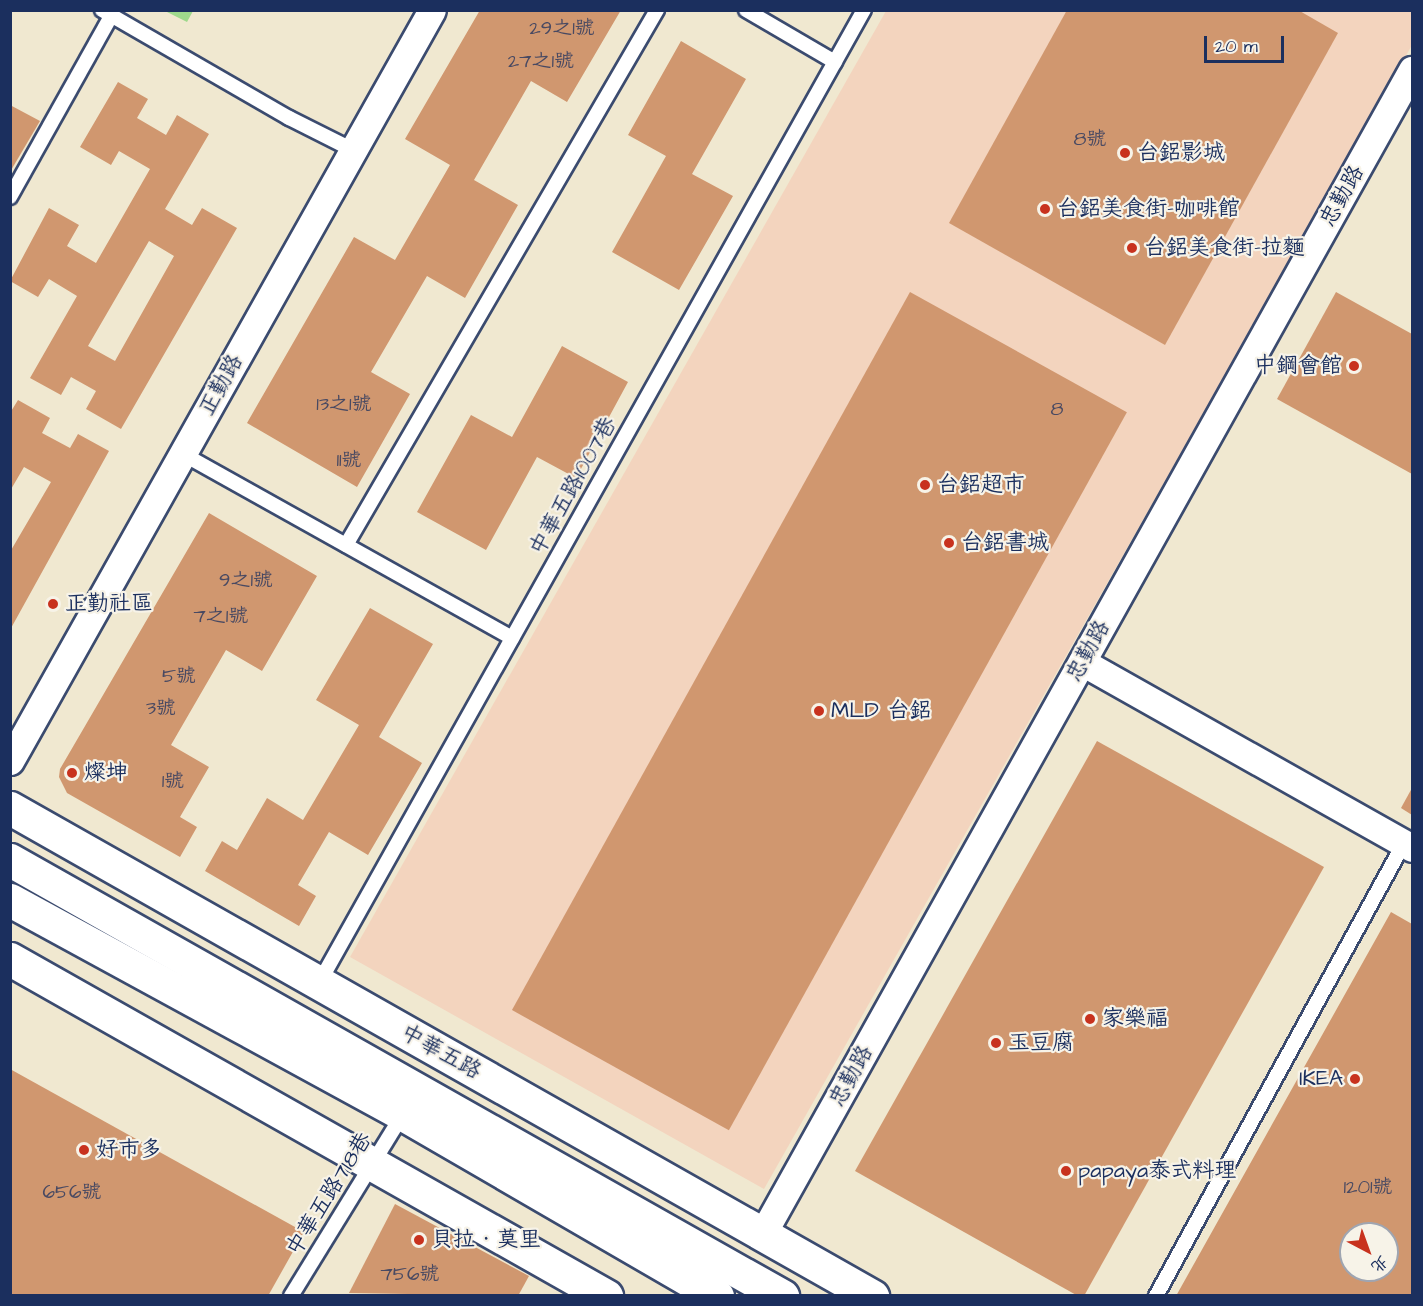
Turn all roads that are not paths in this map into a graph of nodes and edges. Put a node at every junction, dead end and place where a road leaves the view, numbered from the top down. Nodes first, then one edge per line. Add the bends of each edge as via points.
1 (432, 10) edge
2 (657, 10) edge
3 (746, 10) edge
4 (864, 10) edge
5 (107, 13) edge
6 (835, 62) junction
7 (1413, 70) edge
8 (353, 150) junction
9 (10, 197) edge
10 (183, 454) junction
11 (346, 545) junction
12 (512, 638) junction
13 (1082, 663) junction
14 (10, 760) edge
15 (10, 808) edge
16 (1408, 846) edge
17 (10, 860) edge
18 (10, 900) edge
19 (10, 959) edge
20 (319, 983) junction
21 (403, 1114) junction
22 (373, 1165) junction
23 (763, 1233) junction
24 (852, 1291) edge
25 (291, 1296) edge
26 (606, 1296) edge
27 (717, 1296) edge
28 (782, 1296) edge
29 (1156, 1296) edge

1 - 8 street, 正勤路
2 - 11 lane
3 - 6 lane
4 - 6 lane, 中華五路1007巷
5 - 8 lane via 289,118
5 - 9 lane
6 - 12 lane, 中華五路1007巷
7 - 13 street, 忠勤路
8 - 10 street, 正勤路
10 - 11 lane
10 - 14 street, 正勤路
11 - 12 lane
12 - 20 lane, 中華五路1007巷
13 - 16 street
13 - 23 street, 忠勤路
15 - 20 main road, 中華五路
16 - 29 lane
17 - 28 main road, 中華五路
18 - 21 main road
19 - 22 main road
20 - 23 main road, 中華五路
21 - 22 lane, 中華五路718巷
21 - 27 main road
22 - 25 lane, 中華五路718巷
22 - 26 main road
23 - 24 main road, 中華五路

